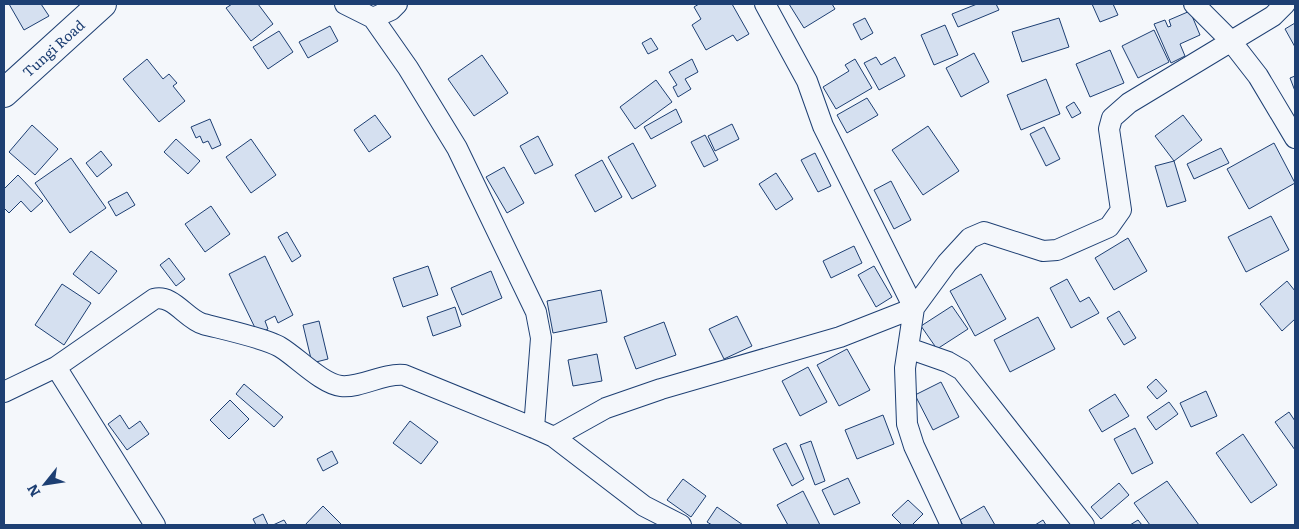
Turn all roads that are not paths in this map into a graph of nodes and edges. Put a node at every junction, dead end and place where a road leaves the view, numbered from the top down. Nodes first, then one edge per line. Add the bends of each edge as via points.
1 (102, 4) edge
2 (346, 4) edge
3 (397, 4) edge
4 (765, 4) edge
5 (1194, 4) edge
6 (1285, 4) edge
7 (373, 18) junction
8 (1230, 40) junction
9 (4, 93) edge
10 (1295, 138) edge
11 (914, 308) junction
12 (908, 348) junction
13 (56, 367) junction
14 (4, 392) edge
15 (534, 428) junction
16 (554, 437) junction
17 (155, 525) edge
18 (681, 525) edge
19 (951, 525) edge
20 (1084, 525) edge

1 - 9 main road, Tungi Road
2 - 7 street
3 - 7 street
4 - 11 street via 807,81 823,126
5 - 8 street
6 - 8 street via 1274,16
7 - 15 street via 457,148 536,312 541,338
8 - 10 street via 1258,76
8 - 11 street via 1129,102 1112,118 1108,129 1121,210 1109,227 1064,247 1043,251 984,232 977,234 947,263
11 - 12 street
11 - 16 street via 840,337 606,408
12 - 19 street via 905,368 907,424
12 - 20 street via 962,370
13 - 14 street
13 - 15 street via 154,299 168,299 194,321 278,345 332,384 353,386 391,374 404,375
13 - 17 street
15 - 16 street
16 - 18 street via 616,487

